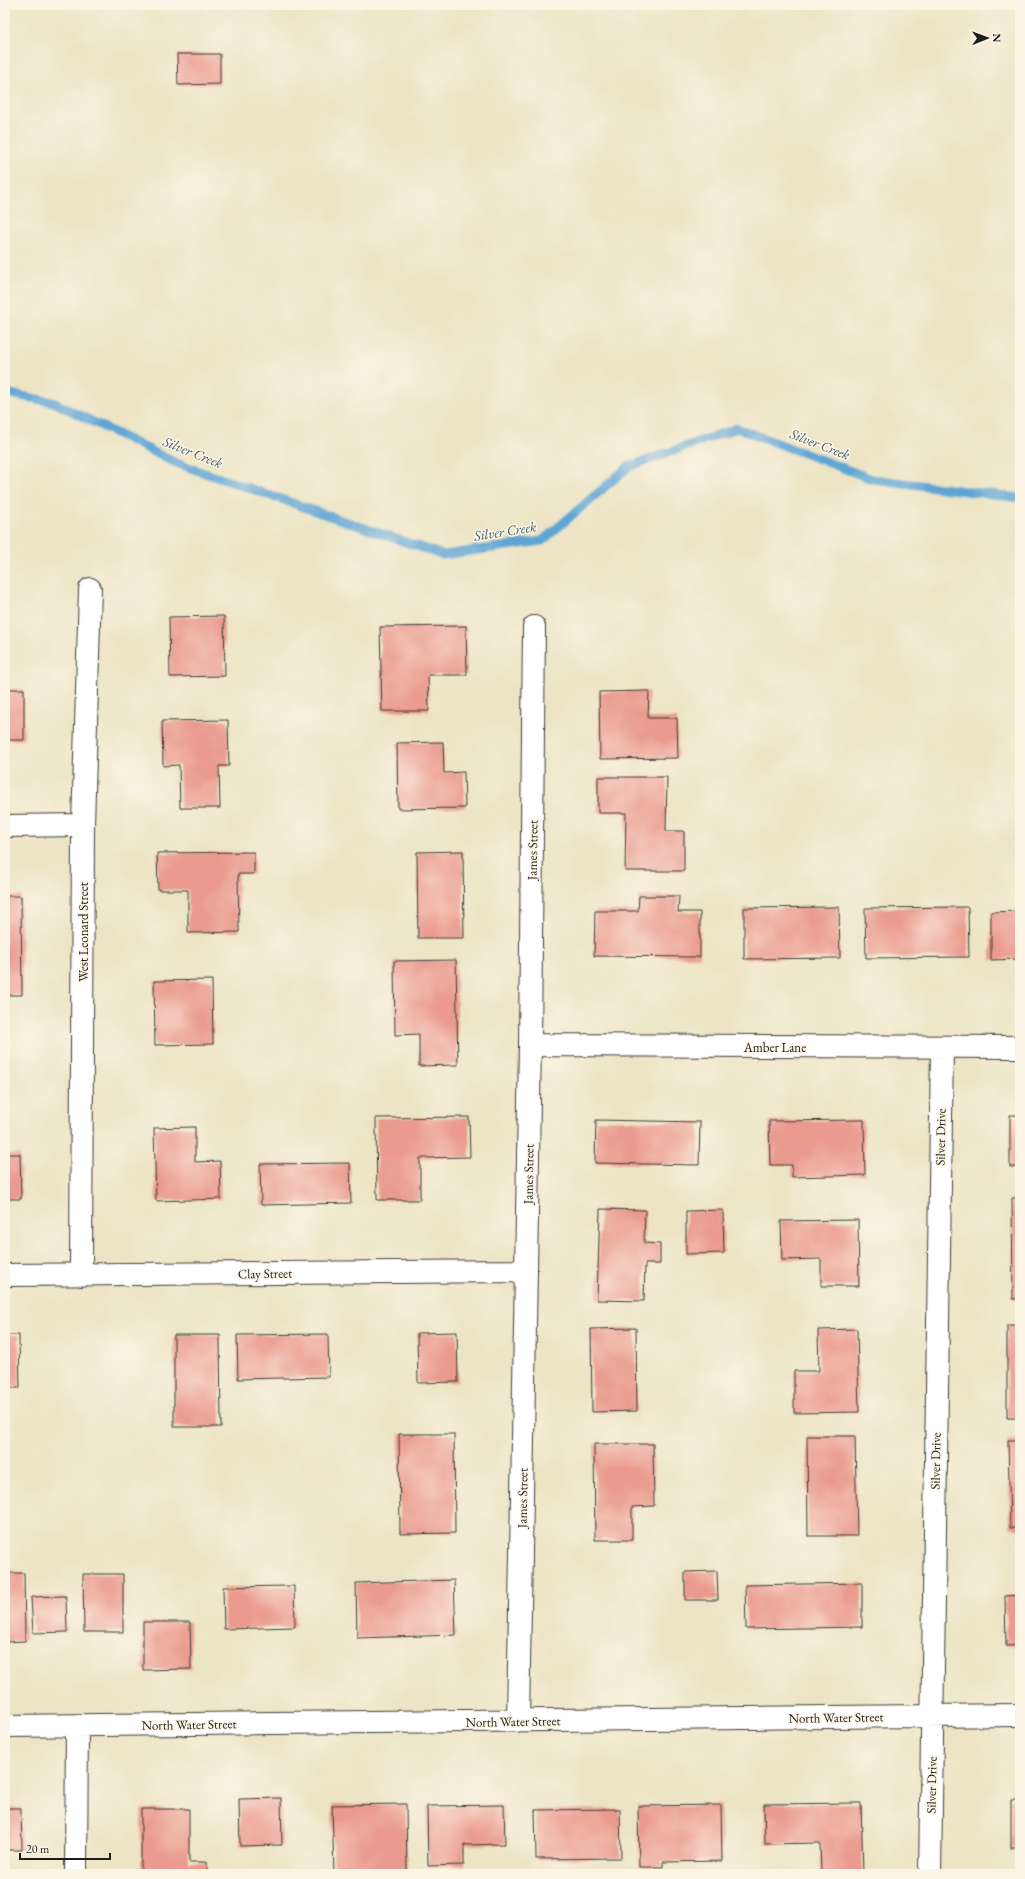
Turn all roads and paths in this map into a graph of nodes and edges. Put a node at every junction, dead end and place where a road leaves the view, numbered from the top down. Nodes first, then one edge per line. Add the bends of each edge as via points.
1 (90, 589) dead end
2 (534, 627) dead end
3 (83, 825) junction
4 (5, 826) edge
5 (530, 1045) junction
6 (1020, 1047) edge
7 (942, 1048) junction
8 (526, 1271) junction
9 (5, 1275) edge
10 (81, 1275) junction
11 (1020, 1715) edge
12 (932, 1716) junction
13 (518, 1721) junction
14 (5, 1726) edge
15 (77, 1726) junction
16 (76, 1874) edge
17 (930, 1874) edge

1 - 3 street, West Leonard Street
2 - 5 street, James Street
3 - 4 street
3 - 10 street, West Leonard Street
5 - 7 street, Amber Lane
5 - 8 street, James Street
6 - 7 street, Amber Lane
7 - 12 street, Silver Drive
8 - 10 street, Clay Street
8 - 13 street, James Street
9 - 10 street, Clay Street
11 - 12 street, North Water Street
12 - 13 street, North Water Street
12 - 17 street, Silver Drive
13 - 15 street, North Water Street
14 - 15 street, North Water Street
15 - 16 street

